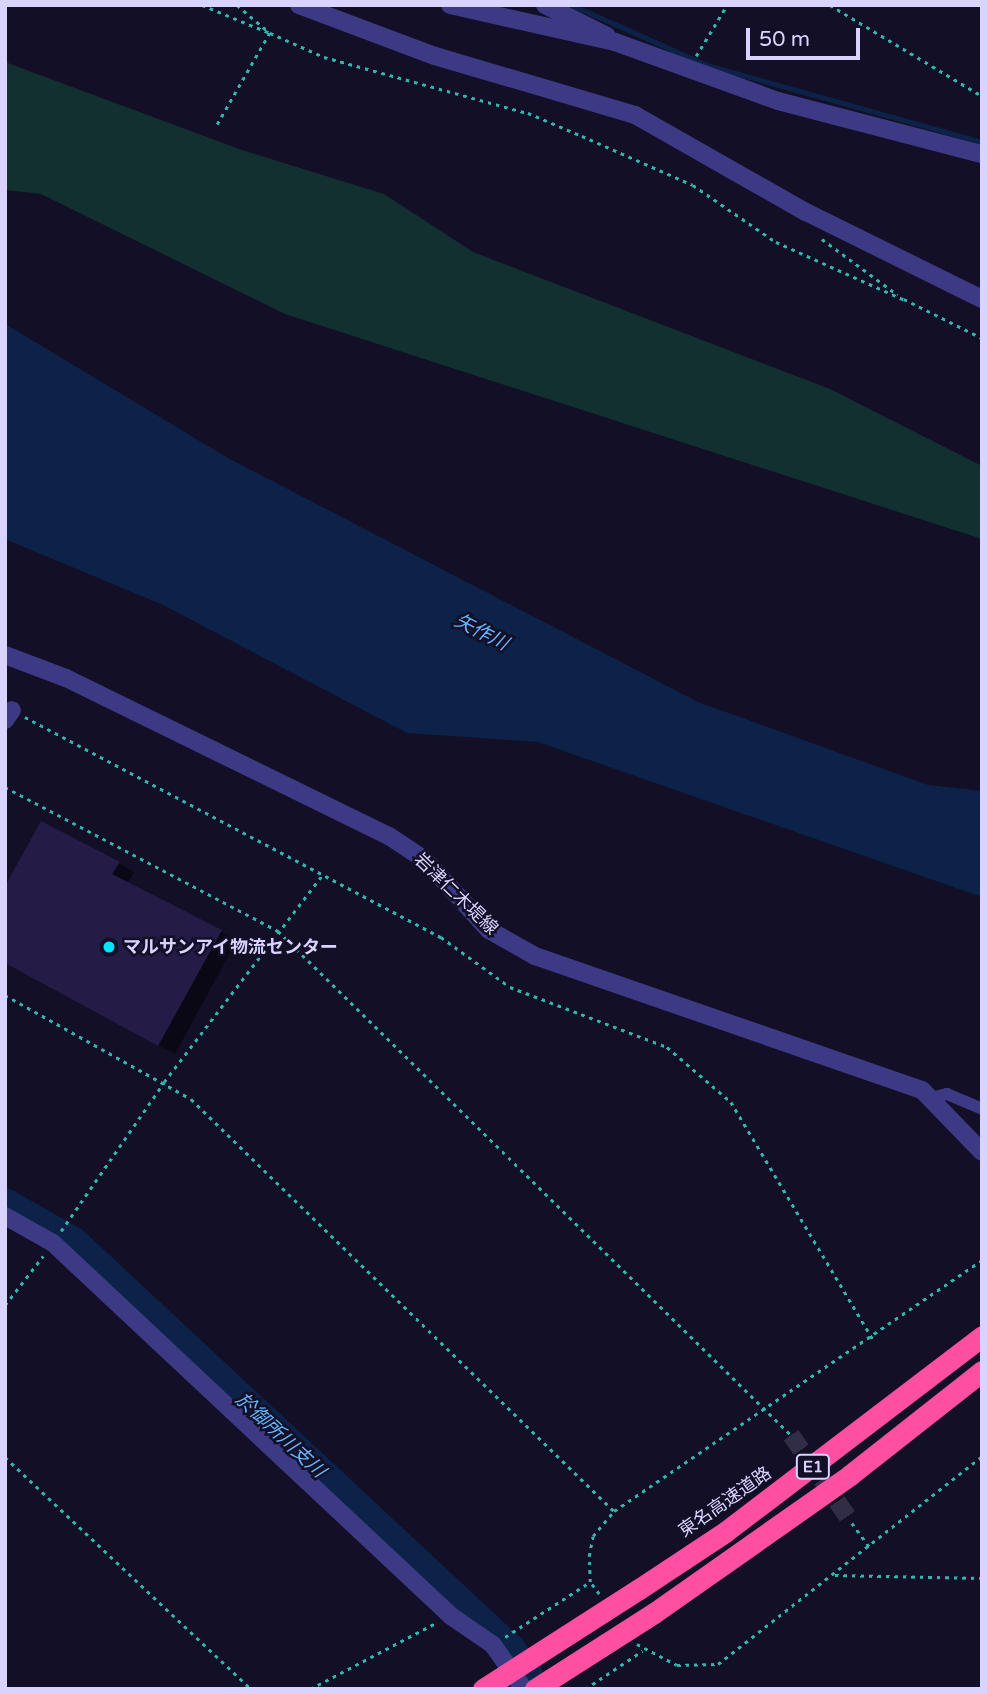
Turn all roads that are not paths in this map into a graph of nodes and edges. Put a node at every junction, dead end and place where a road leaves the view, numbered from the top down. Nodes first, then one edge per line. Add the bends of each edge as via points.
1 (299, 5) edge
2 (450, 5) edge
3 (545, 5) edge
4 (615, 42) junction
5 (982, 154) edge
6 (982, 299) edge
7 (5, 655) edge
8 (928, 1099) junction
9 (982, 1109) edge
10 (982, 1152) edge
11 (5, 1216) edge
12 (982, 1336) edge
13 (982, 1371) edge
14 (483, 1689) edge
15 (524, 1689) edge
16 (535, 1689) edge

1 - 6 street via 435,56 635,115 806,212
2 - 4 street
3 - 4 street
4 - 5 street via 778,101
7 - 8 street, 岩津仁木堤線 via 66,678 389,836 425,860 489,930 535,956 922,1090
8 - 9 street via 947,1094
8 - 10 street, 岩津仁木堤線
11 - 15 street via 53,1243 451,1616 493,1644
12 - 14 highway, 東名高速道路 / E1, bridge via 768,1500
13 - 16 highway, E1, bridge via 850,1475 654,1613

